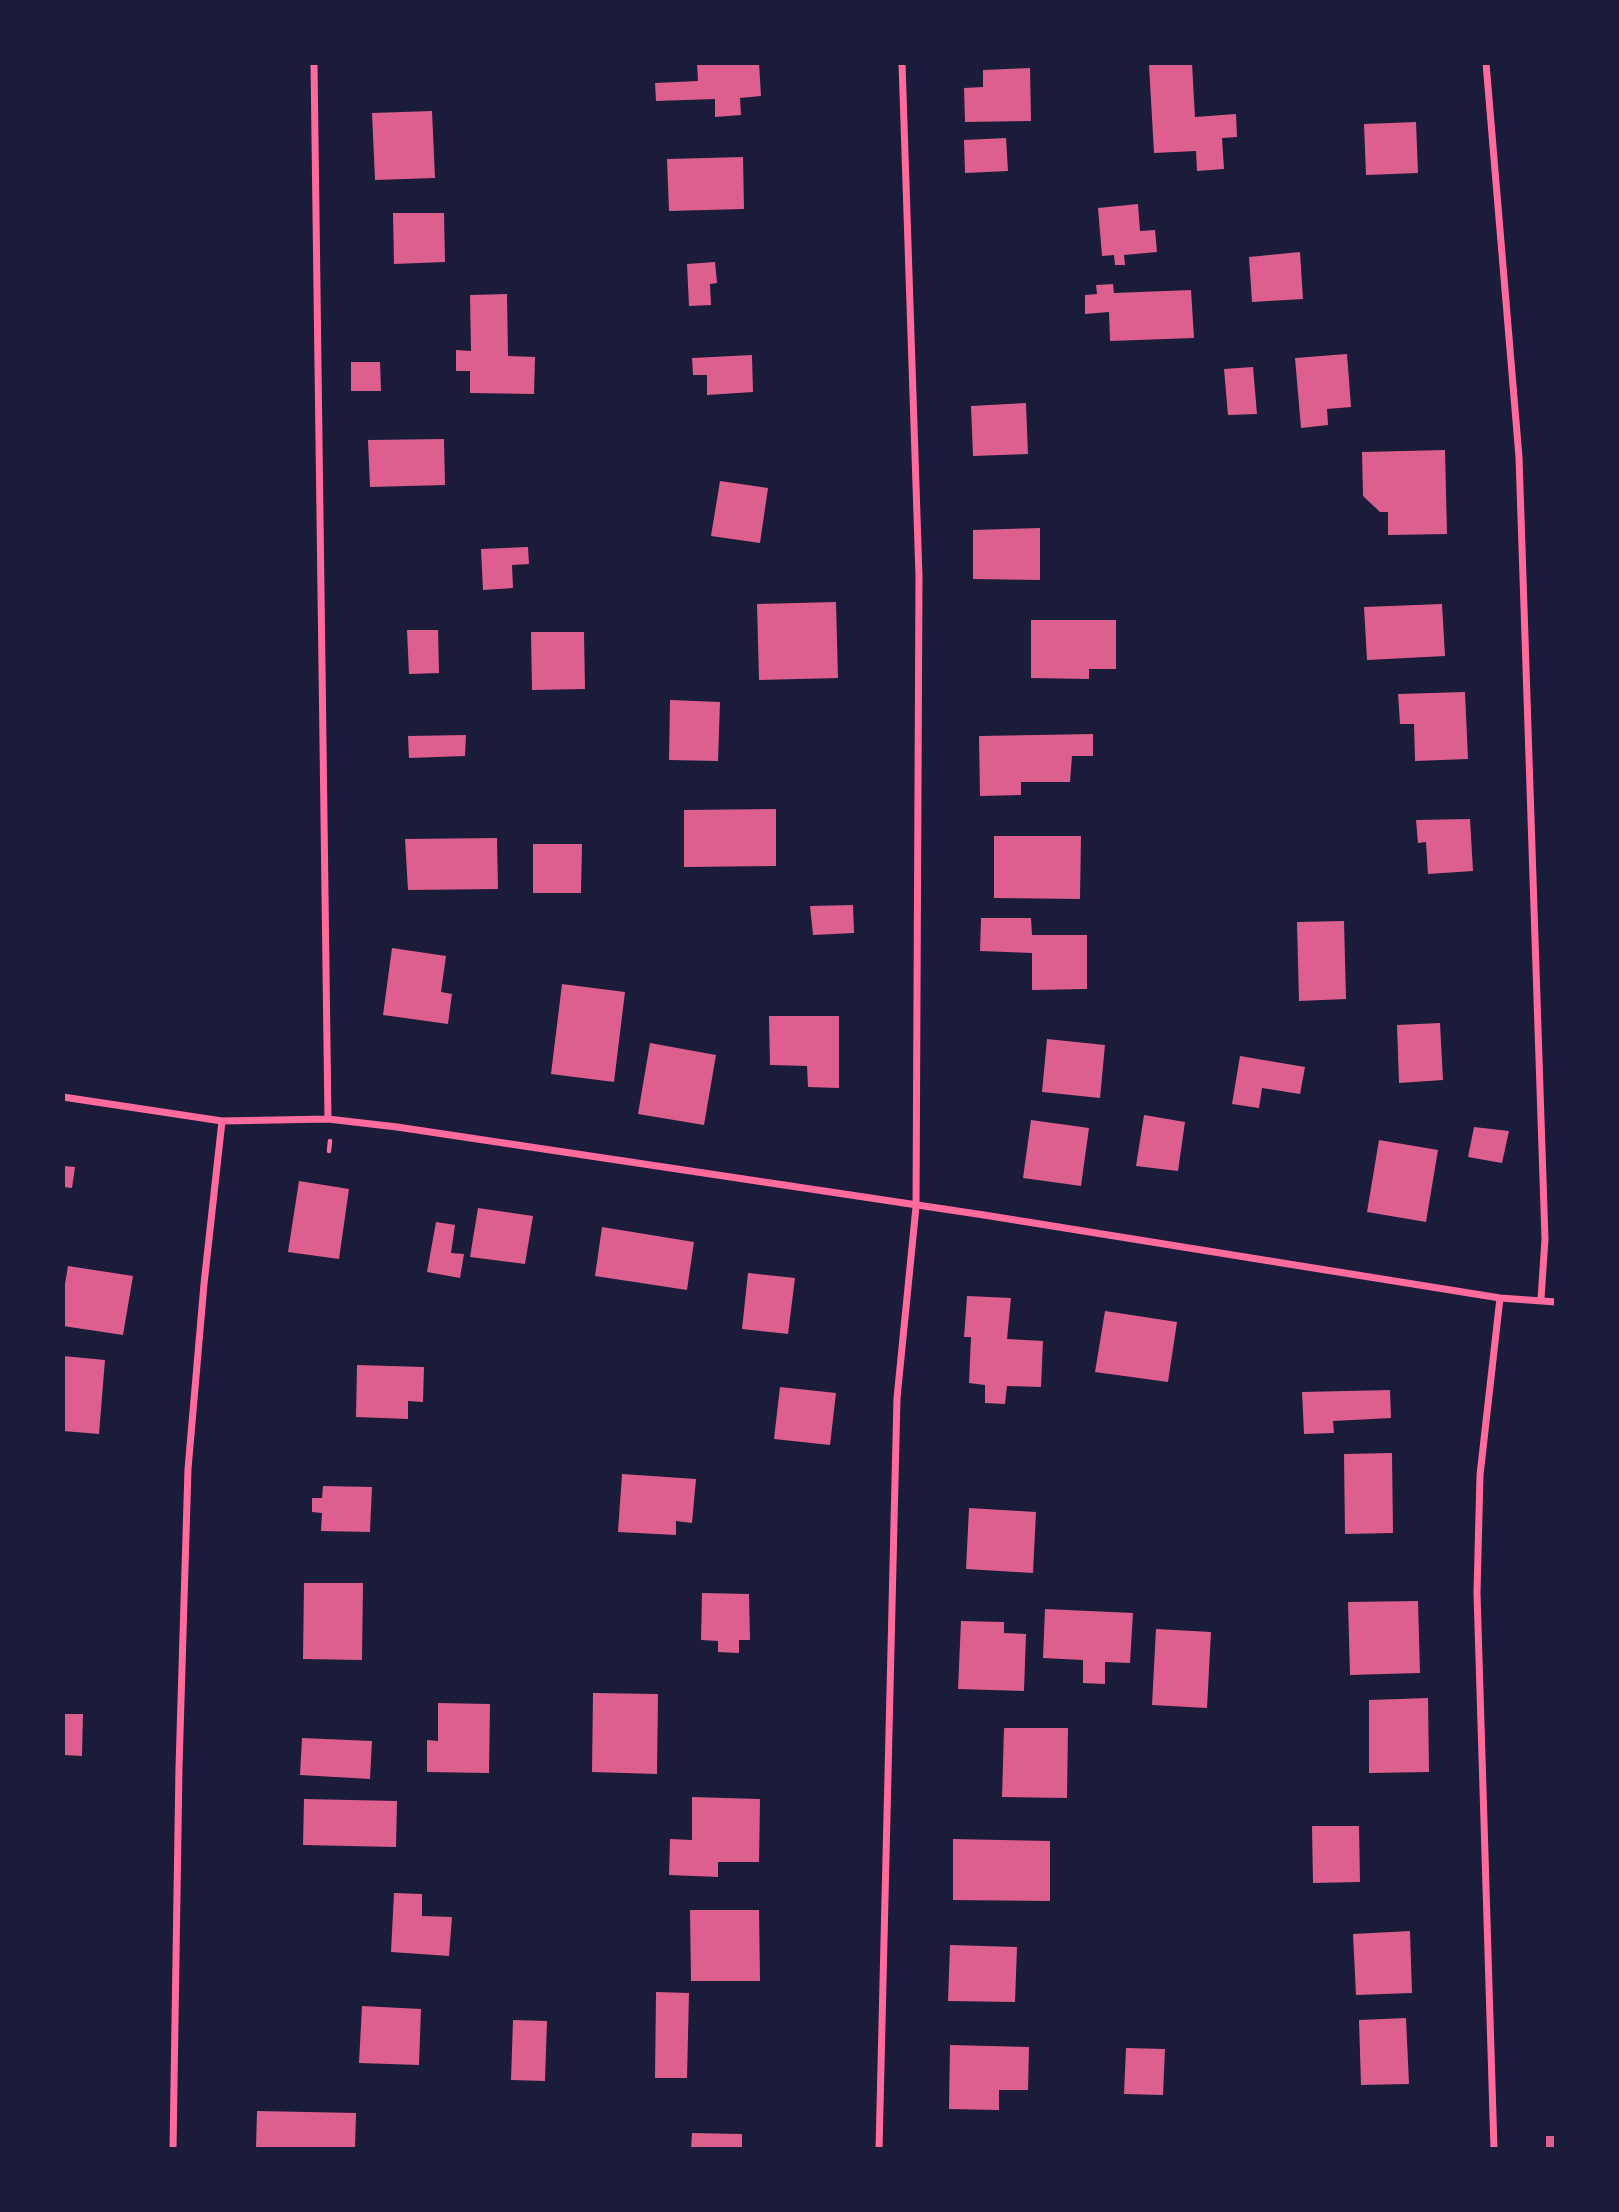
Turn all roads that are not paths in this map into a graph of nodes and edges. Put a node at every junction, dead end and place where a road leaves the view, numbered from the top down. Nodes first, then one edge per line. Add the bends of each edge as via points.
1 (314, 63) edge
2 (902, 63) edge
3 (1486, 63) edge
4 (63, 1097) edge
5 (328, 1119) junction
6 (222, 1121) junction
7 (916, 1207) junction
8 (1500, 1298) junction
9 (1541, 1299) junction
10 (1556, 1302) edge
11 (173, 2149) edge
12 (879, 2149) edge
13 (1494, 2149) edge

1 - 5 street
2 - 7 street via 919,576
3 - 9 street via 1518,457 1545,1239
4 - 6 street
5 - 6 street
5 - 7 street
6 - 11 street via 188,1469
7 - 8 street
7 - 12 street via 897,1398
8 - 9 street
8 - 13 street via 1480,1475 1477,1593
9 - 10 street

